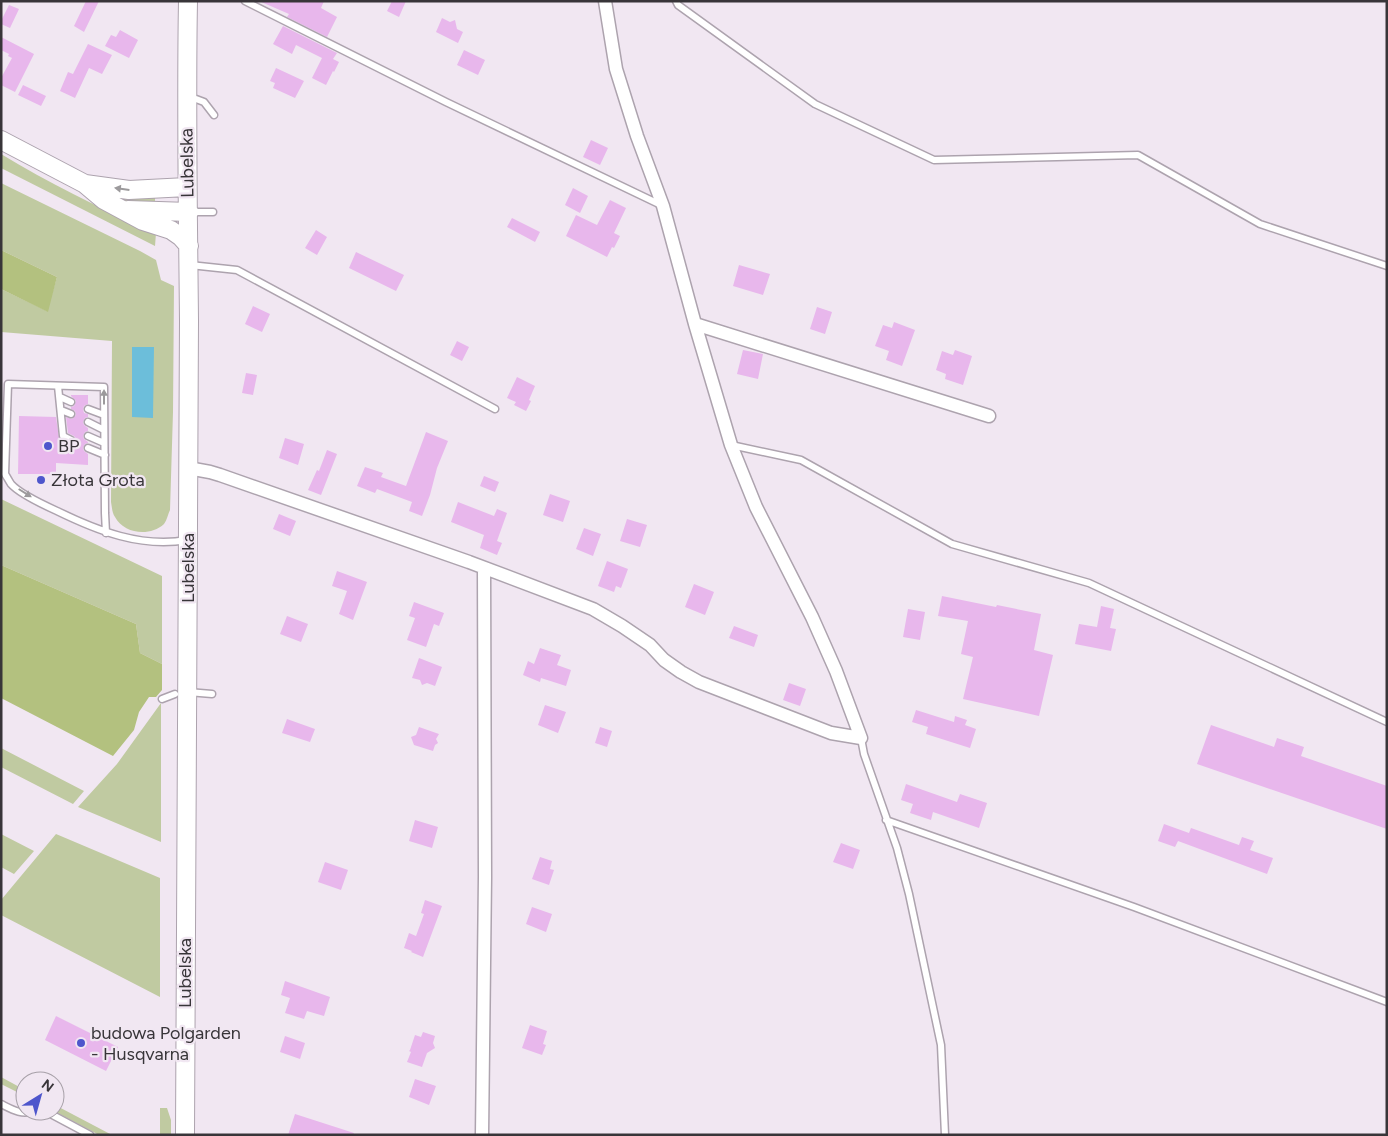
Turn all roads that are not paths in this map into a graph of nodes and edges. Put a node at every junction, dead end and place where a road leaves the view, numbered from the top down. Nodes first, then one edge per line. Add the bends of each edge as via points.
1 (188, 1) edge
2 (245, 1) edge
3 (605, 1) edge
4 (676, 1) edge
5 (196, 99) dead end
6 (214, 115) dead end
7 (1, 140) edge
8 (85, 184) junction
9 (188, 187) junction
10 (662, 206) junction
11 (122, 210) junction
12 (189, 212) junction
13 (213, 212) dead end
14 (189, 246) junction
15 (189, 265) junction
16 (1387, 266) edge
17 (695, 324) junction
18 (58, 386) junction
19 (60, 398) junction
20 (71, 402) dead end
21 (88, 409) dead end
22 (495, 409) dead end
23 (61, 410) junction
24 (71, 414) dead end
25 (104, 415) junction
26 (989, 416) dead end
27 (88, 422) dead end
28 (62, 424) junction
29 (71, 428) dead end
30 (104, 430) junction
31 (88, 436) dead end
32 (71, 440) dead end
33 (104, 444) junction
34 (731, 445) junction
35 (88, 448) dead end
36 (104, 455) junction
37 (188, 468) junction
38 (106, 533) junction
39 (189, 540) junction
40 (484, 568) junction
41 (181, 693) junction
42 (212, 694) dead end
43 (162, 699) dead end
44 (1387, 722) edge
45 (862, 738) junction
46 (886, 820) junction
47 (1387, 1002) edge
48 (1, 1104) edge
49 (15, 1111) edge
50 (64, 1121) edge
51 (90, 1135) edge
52 (185, 1135) edge
53 (482, 1135) edge
54 (945, 1135) edge

1 - 9 main road, Lubelska
2 - 10 lane
3 - 10 street via 616,69
4 - 16 lane via 815,104 934,160 1138,155 1260,224
5 - 6 lane via 204,102
7 - 8 main road
9 -> 8 main road via 129,190
8 - 11 main road
9 - 12 main road, Lubelska
10 - 17 street
11 - 12 main road
11 - 14 main road via 171,230
12 - 13 lane
12 - 14 main road, Lubelska
14 - 15 main road, Lubelska
15 - 22 lane via 237,270
15 - 37 main road, Lubelska
17 - 26 street
17 - 34 street
18 - 19 lane
25 -> 18 lane via 104,387
18 -> 38 lane via 8,384 4,474 12,485 39,502
19 - 20 lane
19 - 23 lane
21 - 25 lane
23 - 24 lane
23 - 28 lane
25 - 30 lane
27 - 30 lane
28 - 29 lane
28 - 32 lane via 63,436
30 - 33 lane
31 - 33 lane
33 - 36 lane
34 - 44 lane via 801,460 952,544 1089,583
34 - 45 street via 756,506 833,663
35 - 36 lane
36 - 38 lane
37 - 39 main road, Lubelska
37 - 40 street via 210,472
38 - 39 lane via 154,542
39 - 41 main road, Lubelska
40 - 45 street via 593,609 650,645 664,660 699,682 831,733
40 - 53 street
41 - 42 lane
41 - 43 lane
41 - 52 main road, Lubelska
45 - 46 lane via 864,754
46 - 47 lane via 1134,907
46 - 54 lane via 910,894 941,1045
48 - 49 lane
50 - 51 lane

